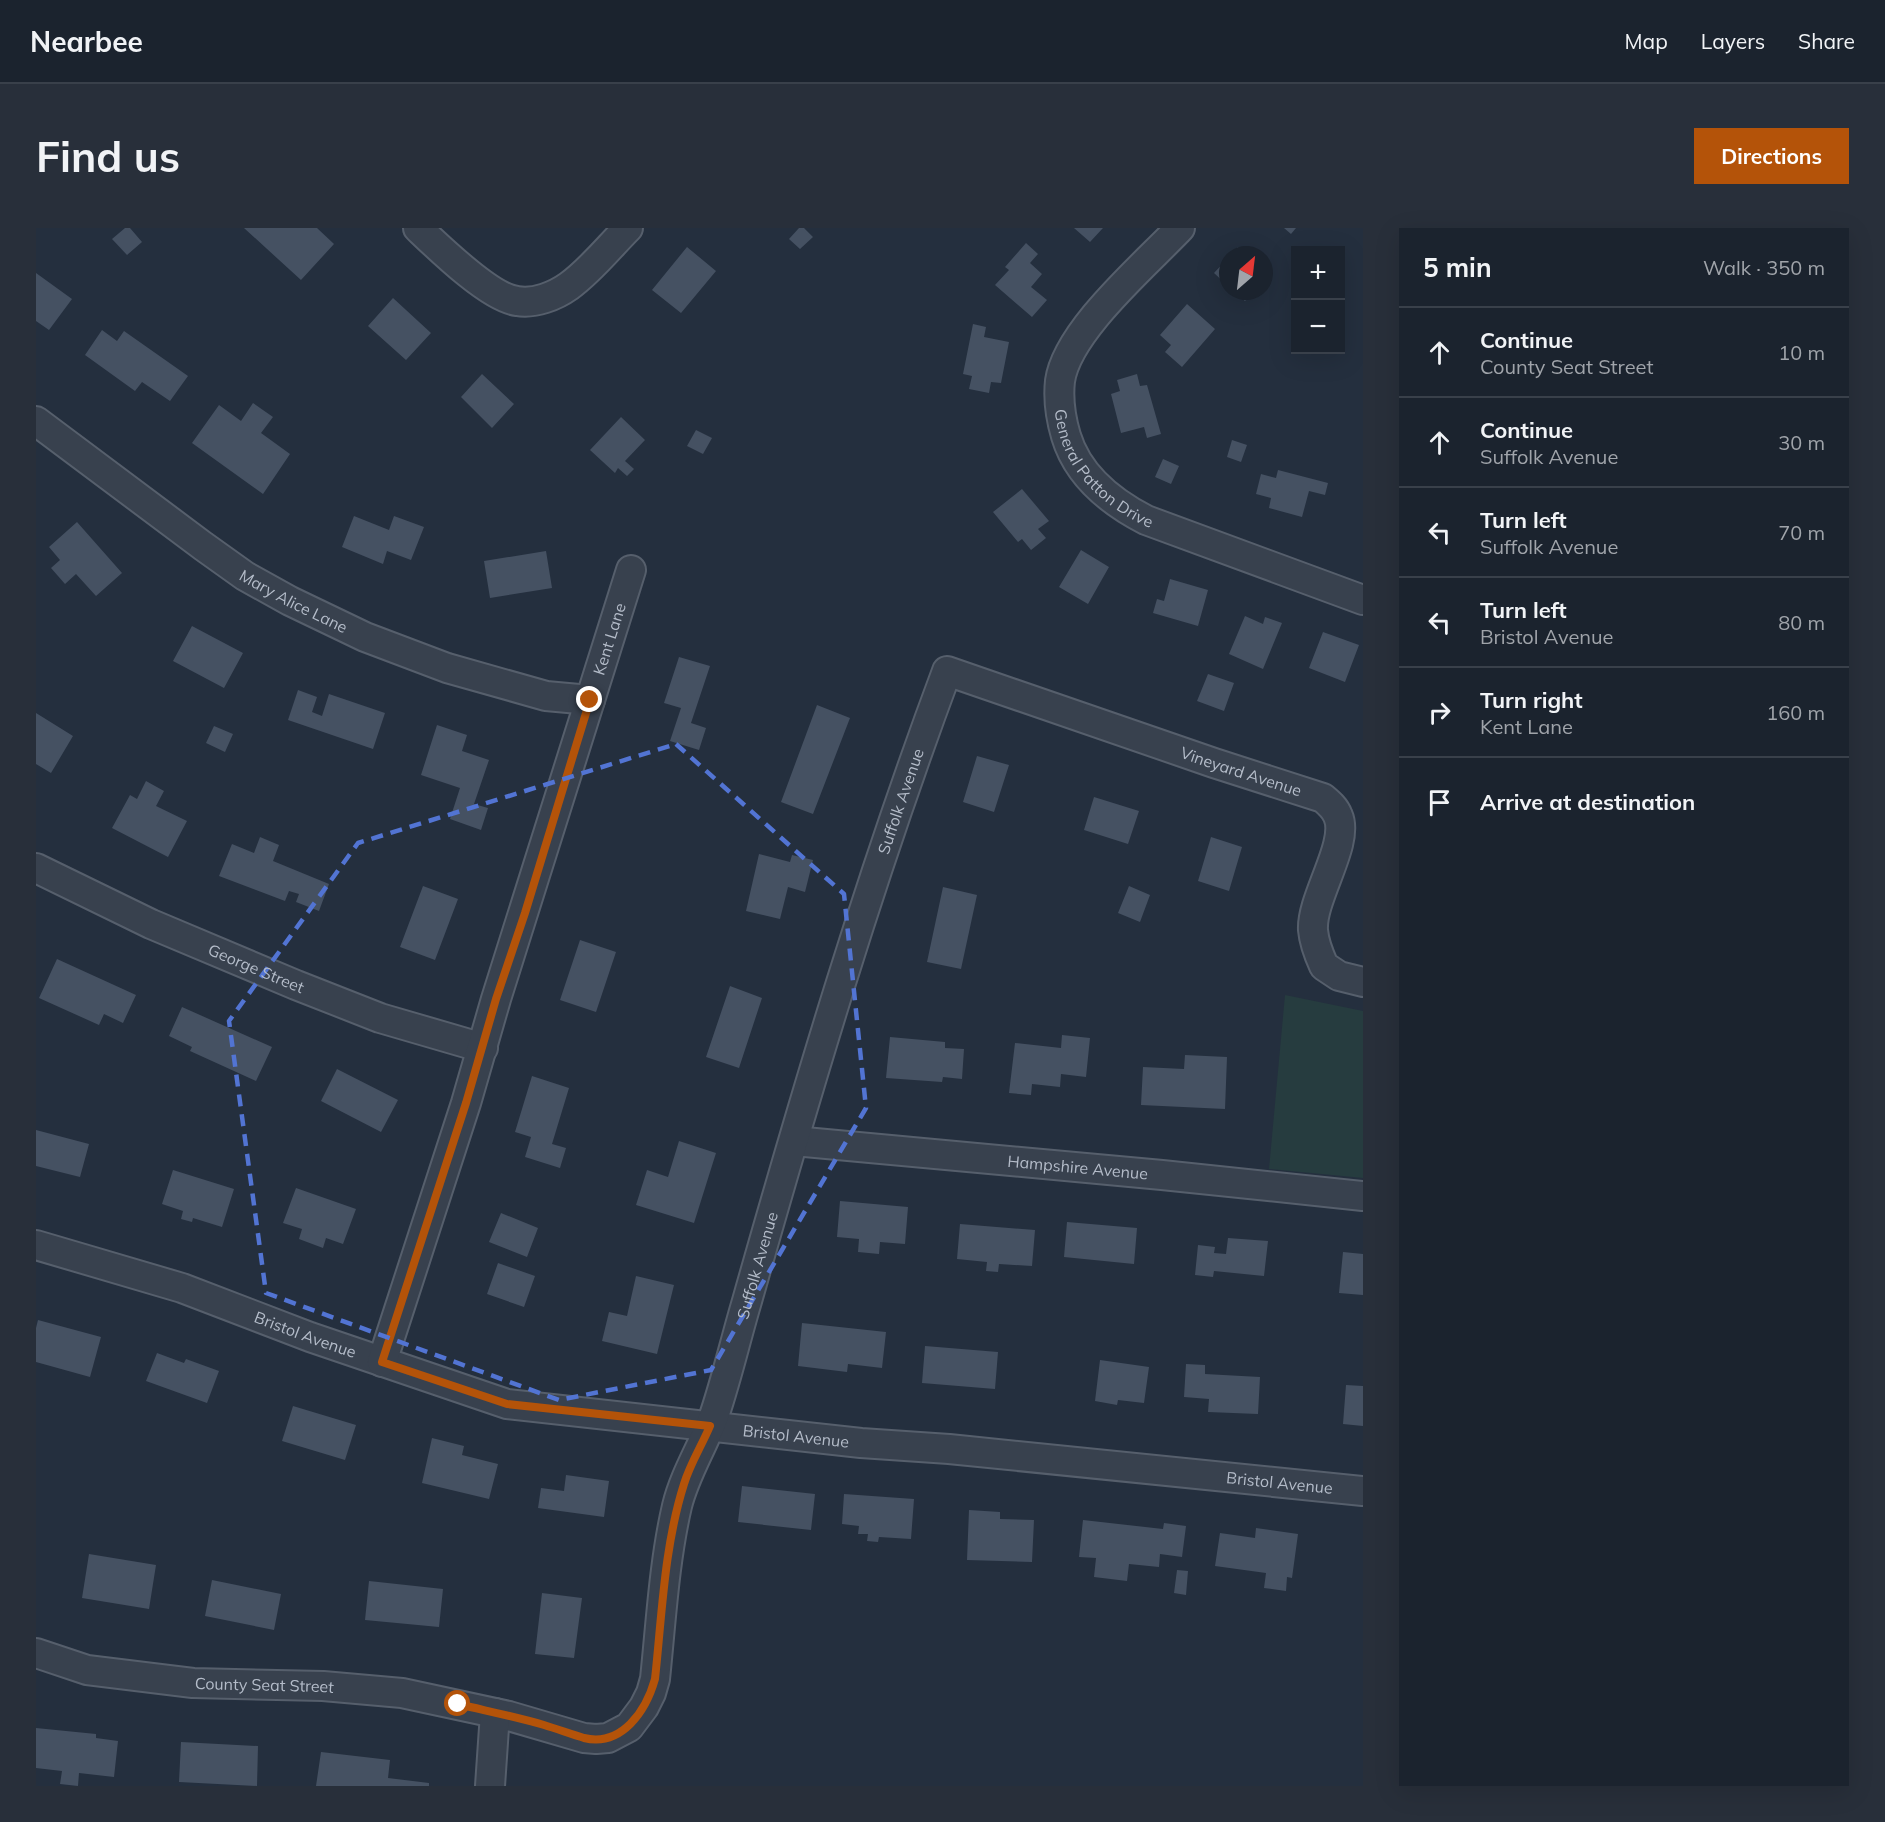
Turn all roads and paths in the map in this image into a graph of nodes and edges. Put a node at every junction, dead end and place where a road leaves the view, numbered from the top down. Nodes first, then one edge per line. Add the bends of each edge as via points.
1 (418, 228) edge
2 (628, 228) edge
3 (1180, 228) edge
4 (36, 421) edge
5 (631, 570) dead end
6 (1363, 600) edge
7 (947, 671) joint
8 (590, 700) junction
9 (36, 868) edge
10 (1363, 982) edge
11 (483, 1048) junction
12 (794, 1141) junction
13 (1363, 1196) edge
14 (36, 1245) edge
15 (382, 1362) junction
16 (710, 1426) junction
17 (1363, 1491) edge
18 (36, 1653) edge
19 (495, 1713) junction
20 (490, 1786) edge

1 - 2 street via 452,261 516,302 553,296 569,286
3 - 6 street, General Patton Drive via 1094,317 1075,344 1060,381 1060,402 1070,447 1092,481 1123,508
4 - 8 street, Mary Alice Lane via 245,576 290,601 365,637 447,668 546,696
5 - 8 street, Kent Lane
7 - 10 street, Vineyard Avenue via 1323,798 1339,817 1340,832 1313,930 1324,966 1339,976
7 - 12 street, Suffolk Avenue via 904,791
8 - 11 street, Kent Lane
9 - 11 street, George Street via 151,924 296,985 380,1018
11 - 15 street, Kent Lane
12 - 13 street, Hampshire Avenue
12 - 16 street, Suffolk Avenue
14 - 15 street, Bristol Avenue via 182,1288
15 - 16 street, Bristol Avenue via 507,1404
16 - 17 street, Bristol Avenue
16 - 19 street, Suffolk Avenue via 677,1506 655,1679 637,1716 618,1734 596,1739
18 - 19 street, County Seat Street via 87,1670 193,1683 362,1688
19 - 20 street

